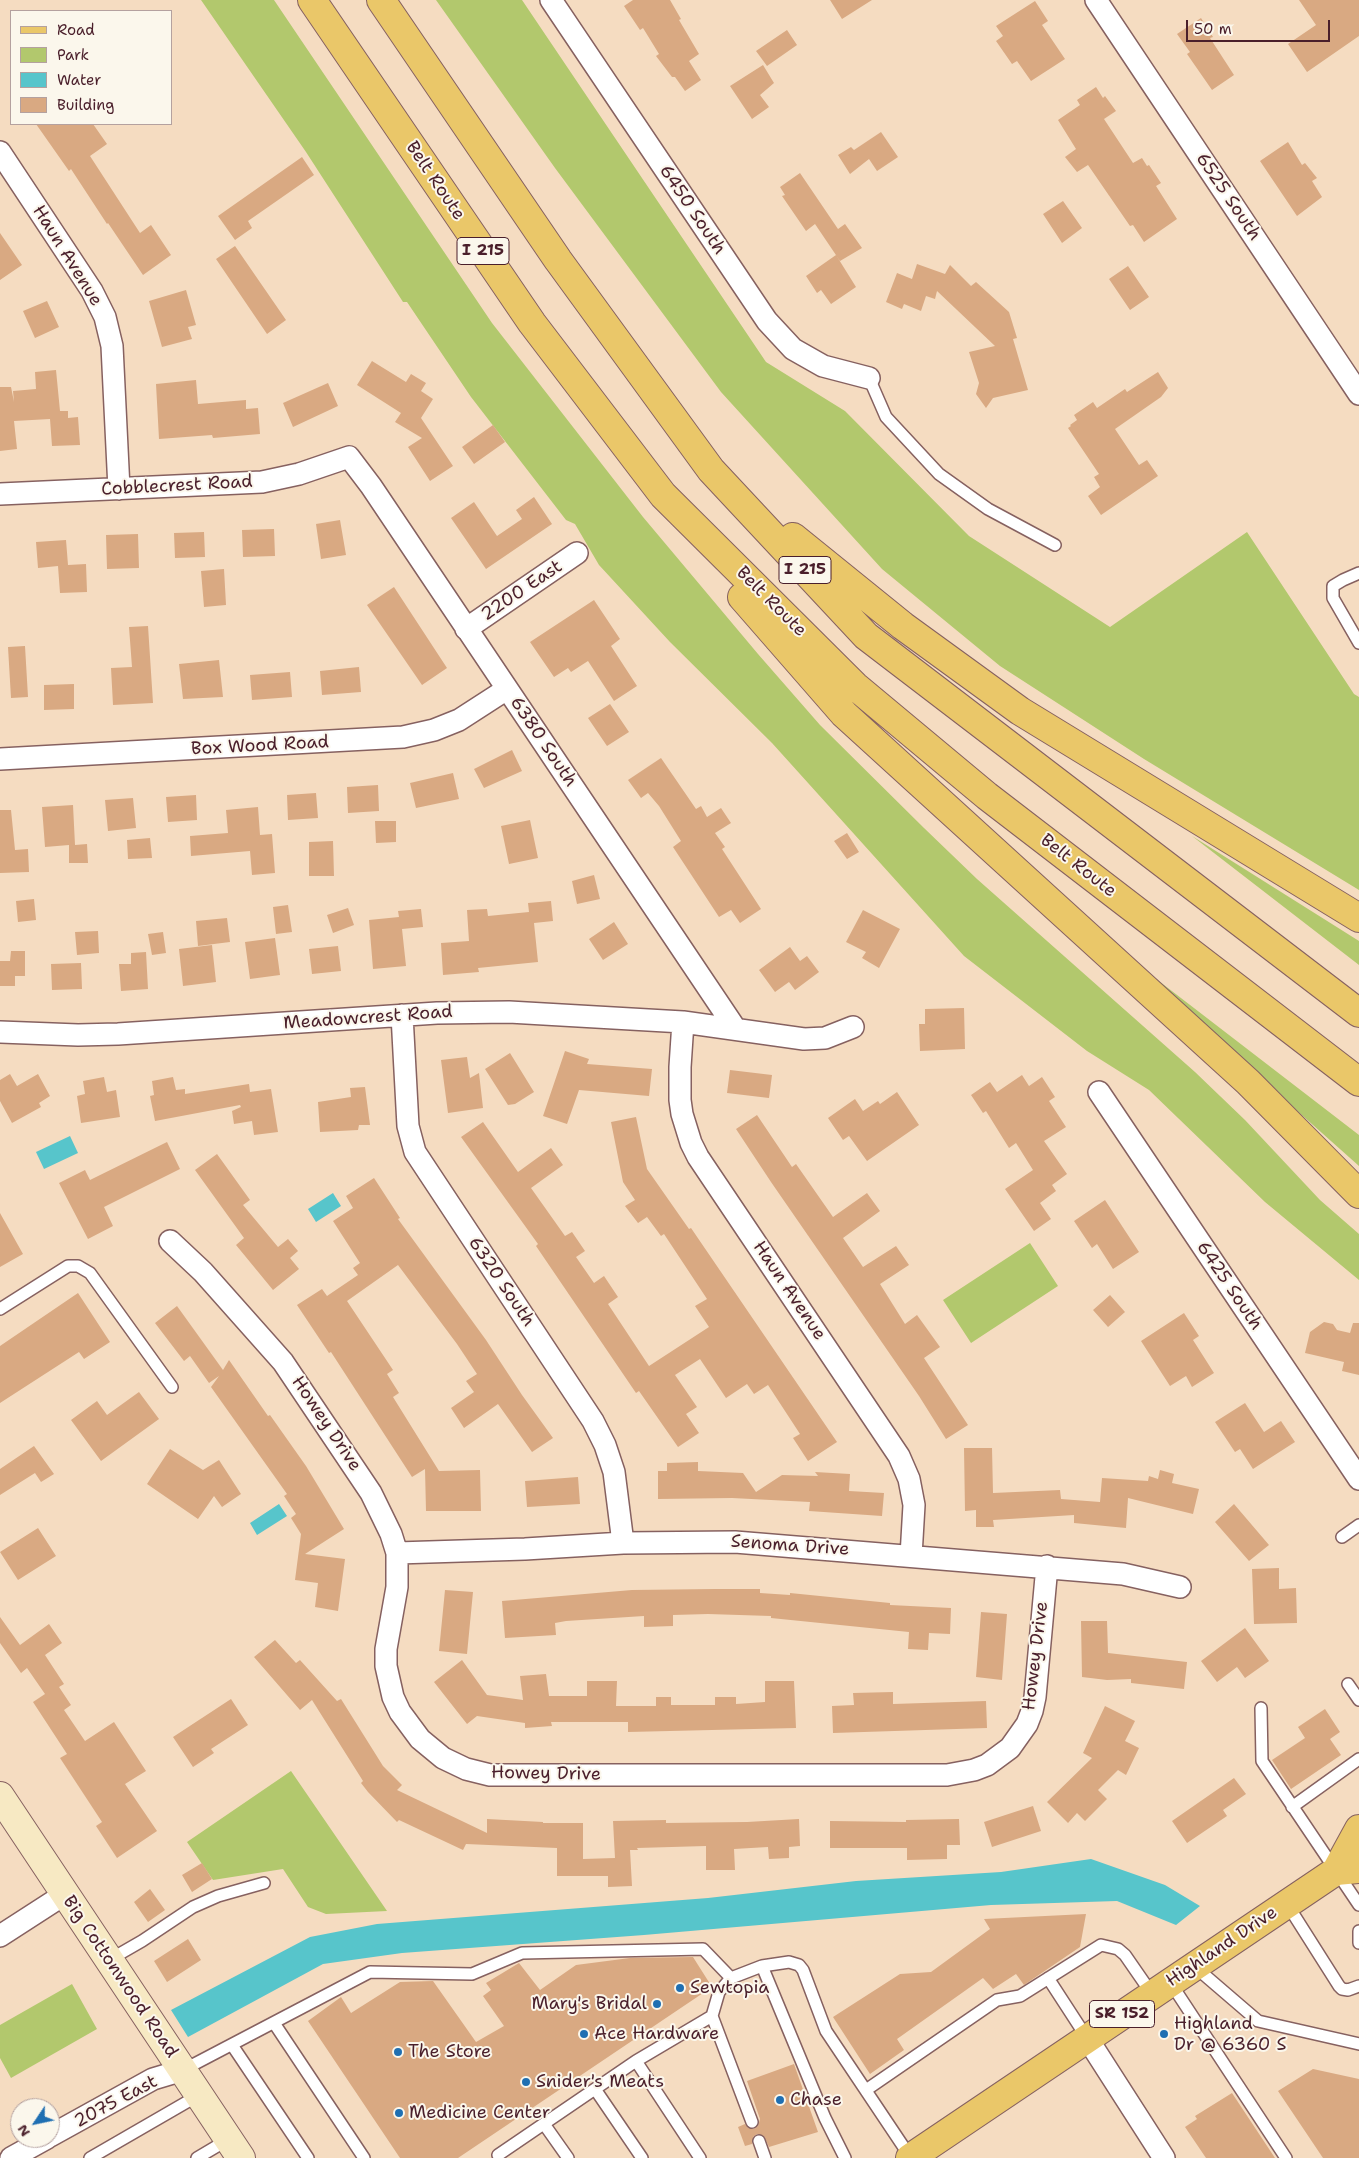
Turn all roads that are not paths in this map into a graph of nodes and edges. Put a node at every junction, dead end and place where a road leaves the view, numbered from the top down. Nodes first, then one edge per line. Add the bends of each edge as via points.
1 (312, 0) edge
2 (381, 0) edge
3 (551, 0) edge
4 (1096, 0) edge
5 (0, 152) edge
6 (869, 378) joint
7 (1359, 394) edge
8 (350, 458) joint
9 (711, 470) junction
10 (119, 489) junction
11 (0, 494) edge
12 (663, 495) junction
13 (1055, 545) dead end
14 (577, 553) dead end
15 (1359, 574) edge
16 (466, 629) junction
17 (1359, 643) edge
18 (507, 689) junction
19 (0, 759) edge
20 (1359, 918) edge
21 (1359, 1013) edge
22 (402, 1016) junction
23 (683, 1022) junction
24 (853, 1026) dead end
25 (735, 1028) junction
26 (0, 1032) edge
27 (1359, 1082) edge
28 (1098, 1092) dead end
29 (1359, 1194) edge
30 (170, 1241) dead end
31 (0, 1309) edge
32 (172, 1387) dead end
33 (1359, 1479) edge
34 (1359, 1525) edge
35 (1342, 1537) dead end
36 (623, 1543) junction
37 (397, 1552) junction
38 (911, 1556) junction
39 (1047, 1566) junction
40 (1180, 1587) dead end
41 (1348, 1684) dead end
42 (1359, 1700) edge
43 (1261, 1708) dead end
44 (1359, 1758) edge
45 (0, 1796) edge
46 (1292, 1807) junction
47 (1359, 1829) edge
48 (1347, 1870) edge
49 (264, 1883) dead end
50 (65, 1894) junction
51 (1287, 1904) junction
52 (1359, 1905) edge
53 (1359, 1931) edge
54 (0, 1936) edge
55 (1359, 1943) edge
56 (109, 1960) junction
57 (762, 1966) junction
58 (1194, 1966) junction
59 (731, 1978) junction
60 (1048, 1978) junction
61 (1359, 1986) edge
62 (1161, 1988) junction
63 (712, 2016) junction
64 (274, 2023) junction
65 (1087, 2038) junction
66 (1359, 2044) edge
67 (232, 2045) junction
68 (636, 2061) junction
69 (183, 2070) junction
70 (595, 2089) junction
71 (866, 2090) junction
72 (200, 2095) junction
73 (752, 2122) dead end
74 (544, 2124) junction
75 (60, 2131) edge
76 (759, 2141) dead end
77 (29, 2148) edge
78 (235, 2149) edge
79 (497, 2157) edge
80 (11, 2158) edge
81 (90, 2158) edge
82 (197, 2158) edge
83 (308, 2158) edge
84 (364, 2158) edge
85 (568, 2158) edge
86 (642, 2158) edge
87 (700, 2158) edge
88 (765, 2158) edge
89 (845, 2158) edge
90 (911, 2158) edge
91 (1164, 2158) edge
92 (1286, 2158) edge

1 - 12 main road, Belt Route / I 215 via 532,323
2 - 9 main road, I 215 via 558,260
3 - 6 street, 6450 South via 767,321 793,349 823,366
4 - 7 street, 6525 South
5 - 10 street, Haun Avenue via 92,291 105,317 112,346
6 - 13 lane via 886,417 939,474 988,509
8 - 10 street, Cobblecrest Road via 276,480
8 - 16 street, 6380 South
9 - 20 main road via 903,626 1020,711
9 - 21 main road, I 215 via 866,636
10 - 11 street, Cobblecrest Road
12 - 27 main road, Belt Route / I 215 via 855,686 987,796
12 - 29 main road via 719,570 844,714 1248,1082
14 - 16 street, 2200 East
15 - 17 lane via 1333,586 1333,598
16 - 18 street, 6380 South
18 - 19 street, Box Wood Road via 459,720 403,737
18 - 25 street, 6380 South
22 - 23 street, Meadowcrest Road via 509,1012
22 - 26 street, Meadowcrest Road via 134,1034
22 - 36 street, 6320 South via 408,1126 415,1152 596,1427 614,1472
23 - 25 street, Meadowcrest Road
23 - 38 street, Haun Avenue via 680,1100 691,1143 899,1456 914,1498
24 - 25 street, Meadowcrest Road via 814,1040
28 - 33 street, 6425 South
30 - 37 street, Howey Drive via 203,1272 295,1378 371,1493
31 - 32 lane via 68,1266 78,1266 90,1273
34 - 35 lane
36 - 37 street, Senoma Drive via 525,1550
36 - 38 street, Senoma Drive via 735,1542
37 - 39 street, Howey Drive via 397,1587 386,1649 393,1697 409,1726 432,1750 466,1769 502,1776 946,1775 987,1765 1010,1748 1032,1711
38 - 39 street, Senoma Drive
39 - 40 street, Senoma Drive via 1123,1574
41 - 42 lane
43 - 46 lane via 1262,1761
44 - 46 lane
45 - 50 main road, Big Cottonwood Road
46 - 48 lane
47 - 48 main road, Highland Drive / SR 152
48 - 51 main road, Highland Drive / SR 152
48 - 52 lane
49 - 56 lane via 193,1907
50 - 54 street
50 - 56 main road, Big Cottonwood Road
51 - 58 main road, Highland Drive / SR 152
51 - 61 lane via 1338,1986 1348,1990
53 - 55 lane
56 - 69 main road, Big Cottonwood Road
57 - 59 lane
57 - 71 lane via 789,1962 803,1970 826,2031
57 - 89 lane
58 - 62 main road, Highland Drive / SR 152
58 - 66 lane via 1258,2021
59 - 63 lane via 719,1992
59 - 64 lane via 703,1949 522,1954 472,1974 370,1972
60 - 62 lane via 1101,1945 1110,1946 1125,1955
60 - 65 lane
60 - 71 lane via 1020,1996 997,2000
62 - 65 main road, Highland Drive / SR 152
62 - 92 lane
63 - 68 lane
63 - 73 lane
64 - 67 lane
64 - 84 lane
65 - 90 main road, Highland Drive / SR 152
65 - 91 street
67 - 69 lane
67 - 83 lane
68 - 70 lane
68 - 87 lane
69 - 72 main road, Big Cottonwood Road
69 - 75 street, 2075 East via 153,2080
70 - 74 lane
70 - 86 lane
71 - 90 lane
72 - 78 main road, Big Cottonwood Road
72 - 81 lane
74 - 79 lane
74 - 85 lane
76 - 88 lane
77 - 80 street, 2075 East
78 - 82 lane

